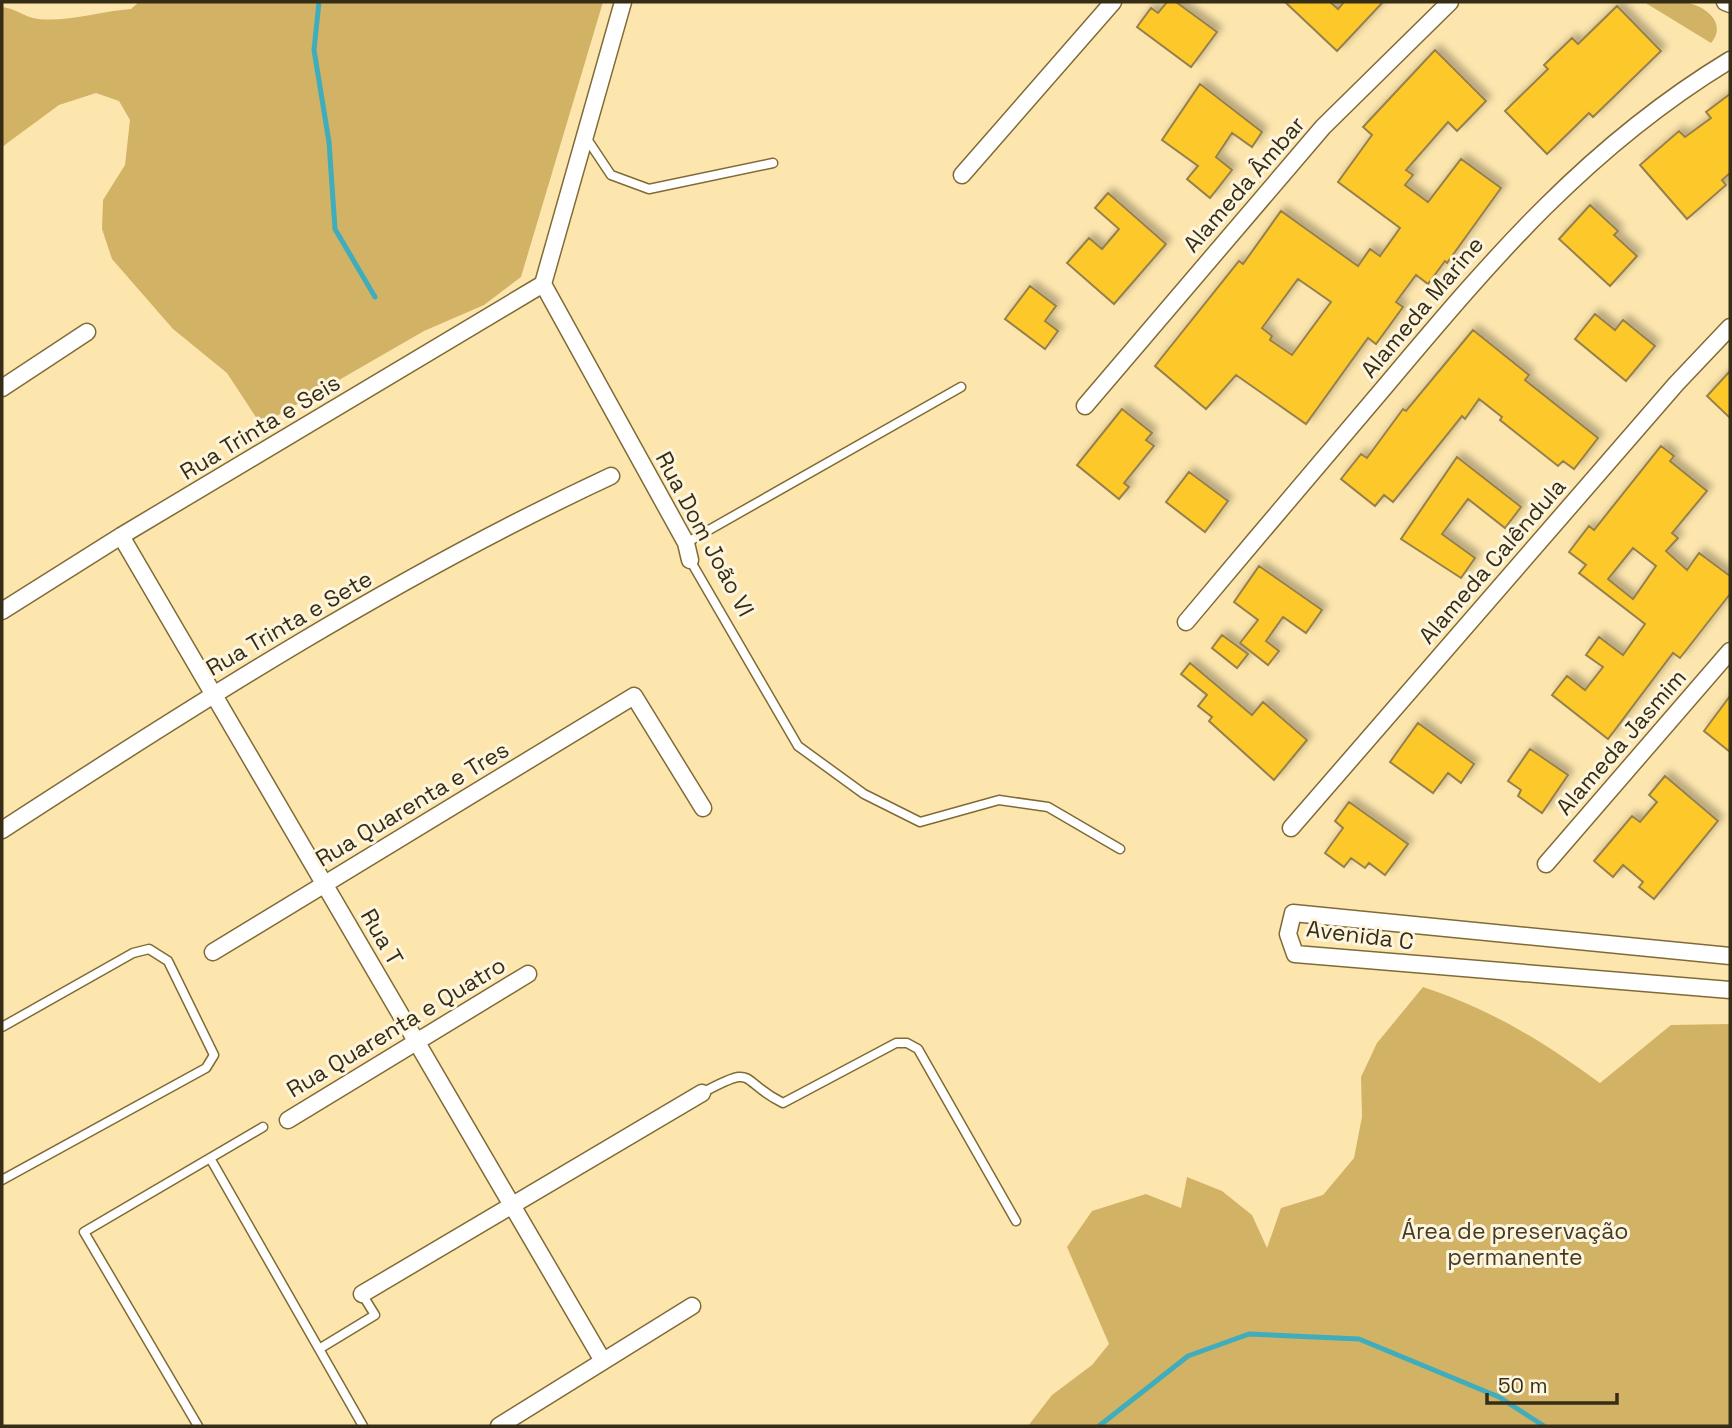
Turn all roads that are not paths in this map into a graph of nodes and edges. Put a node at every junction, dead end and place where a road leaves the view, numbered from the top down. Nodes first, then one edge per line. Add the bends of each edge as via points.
1 (623, 2) edge
2 (1113, 2) edge
3 (1450, 2) edge
4 (1725, 2) edge
5 (1730, 4) edge
6 (1730, 60) edge
7 (585, 136) junction
8 (773, 163) dead end
9 (961, 174) dead end
10 (543, 284) junction
11 (1730, 327) edge
12 (88, 332) dead end
13 (961, 387) dead end
14 (2, 388) edge
15 (1085, 406) dead end
16 (611, 476) dead end
17 (121, 537) junction
18 (688, 552) junction
19 (2, 611) edge
20 (1186, 622) dead end
21 (1730, 650) edge
22 (213, 693) junction
23 (702, 808) dead end
24 (1291, 828) dead end
25 (2, 830) edge
26 (1120, 849) dead end
27 (1546, 864) dead end
28 (324, 884) junction
29 (213, 951) dead end
30 (1730, 956) edge
31 (528, 974) dead end
32 (1730, 990) edge
33 (2, 1027) edge
34 (416, 1041) junction
35 (702, 1093) joint
36 (288, 1120) dead end
37 (263, 1127) dead end
38 (210, 1158) junction
39 (2, 1180) edge
40 (512, 1206) junction
41 (1016, 1221) dead end
42 (362, 1294) joint
43 (692, 1306) dead end
44 (319, 1349) junction
45 (603, 1362) junction
46 (198, 1426) edge
47 (363, 1426) edge
48 (499, 1426) edge

1 - 7 street
2 - 9 street
3 - 15 street, Alameda Âmbar via 1323,127
4 - 5 street
6 - 20 street, Alameda Marine via 1679,91 1574,178 1502,248
7 - 8 lane via 611,175 649,189
7 - 10 street
10 - 17 street, Rua Trinta e Seis
10 - 18 street, Rua Dom João VI
11 - 24 street, Alameda Calêndula
12 - 14 street
13 - 18 lane
16 - 22 street, Rua Trinta e Sete via 513,521
17 - 19 street, Rua Trinta e Seis
17 - 22 street, Rua T
18 - 26 lane, Rua Dom João VI via 798,746 864,794 920,822 999,800 1048,807
21 - 27 street, Alameda Jasmim
22 - 25 street, Rua Trinta e Sete
22 - 28 street, Rua T
23 - 28 street, Rua Quarenta e Tres via 634,696
28 - 29 street, Rua Quarenta e Tres
28 - 34 street, Rua T
30 - 32 street, Avenida C via 1293,913 1288,934 1296,954
31 - 34 street, Rua Quarenta e Quatro
33 - 39 lane via 133,953 149,949 169,961 214,1055 206,1068
34 - 36 street, Rua Quarenta e Quatro
34 - 40 street, Rua T
35 - 40 street
35 - 41 lane via 735,1075 744,1075 783,1103 896,1043 907,1043 918,1049
37 - 38 lane
38 - 44 lane
38 - 46 lane via 85,1232
40 - 42 street
40 - 45 street, Rua T
42 - 44 lane via 375,1315
43 - 45 street
44 - 47 lane
45 - 48 street

